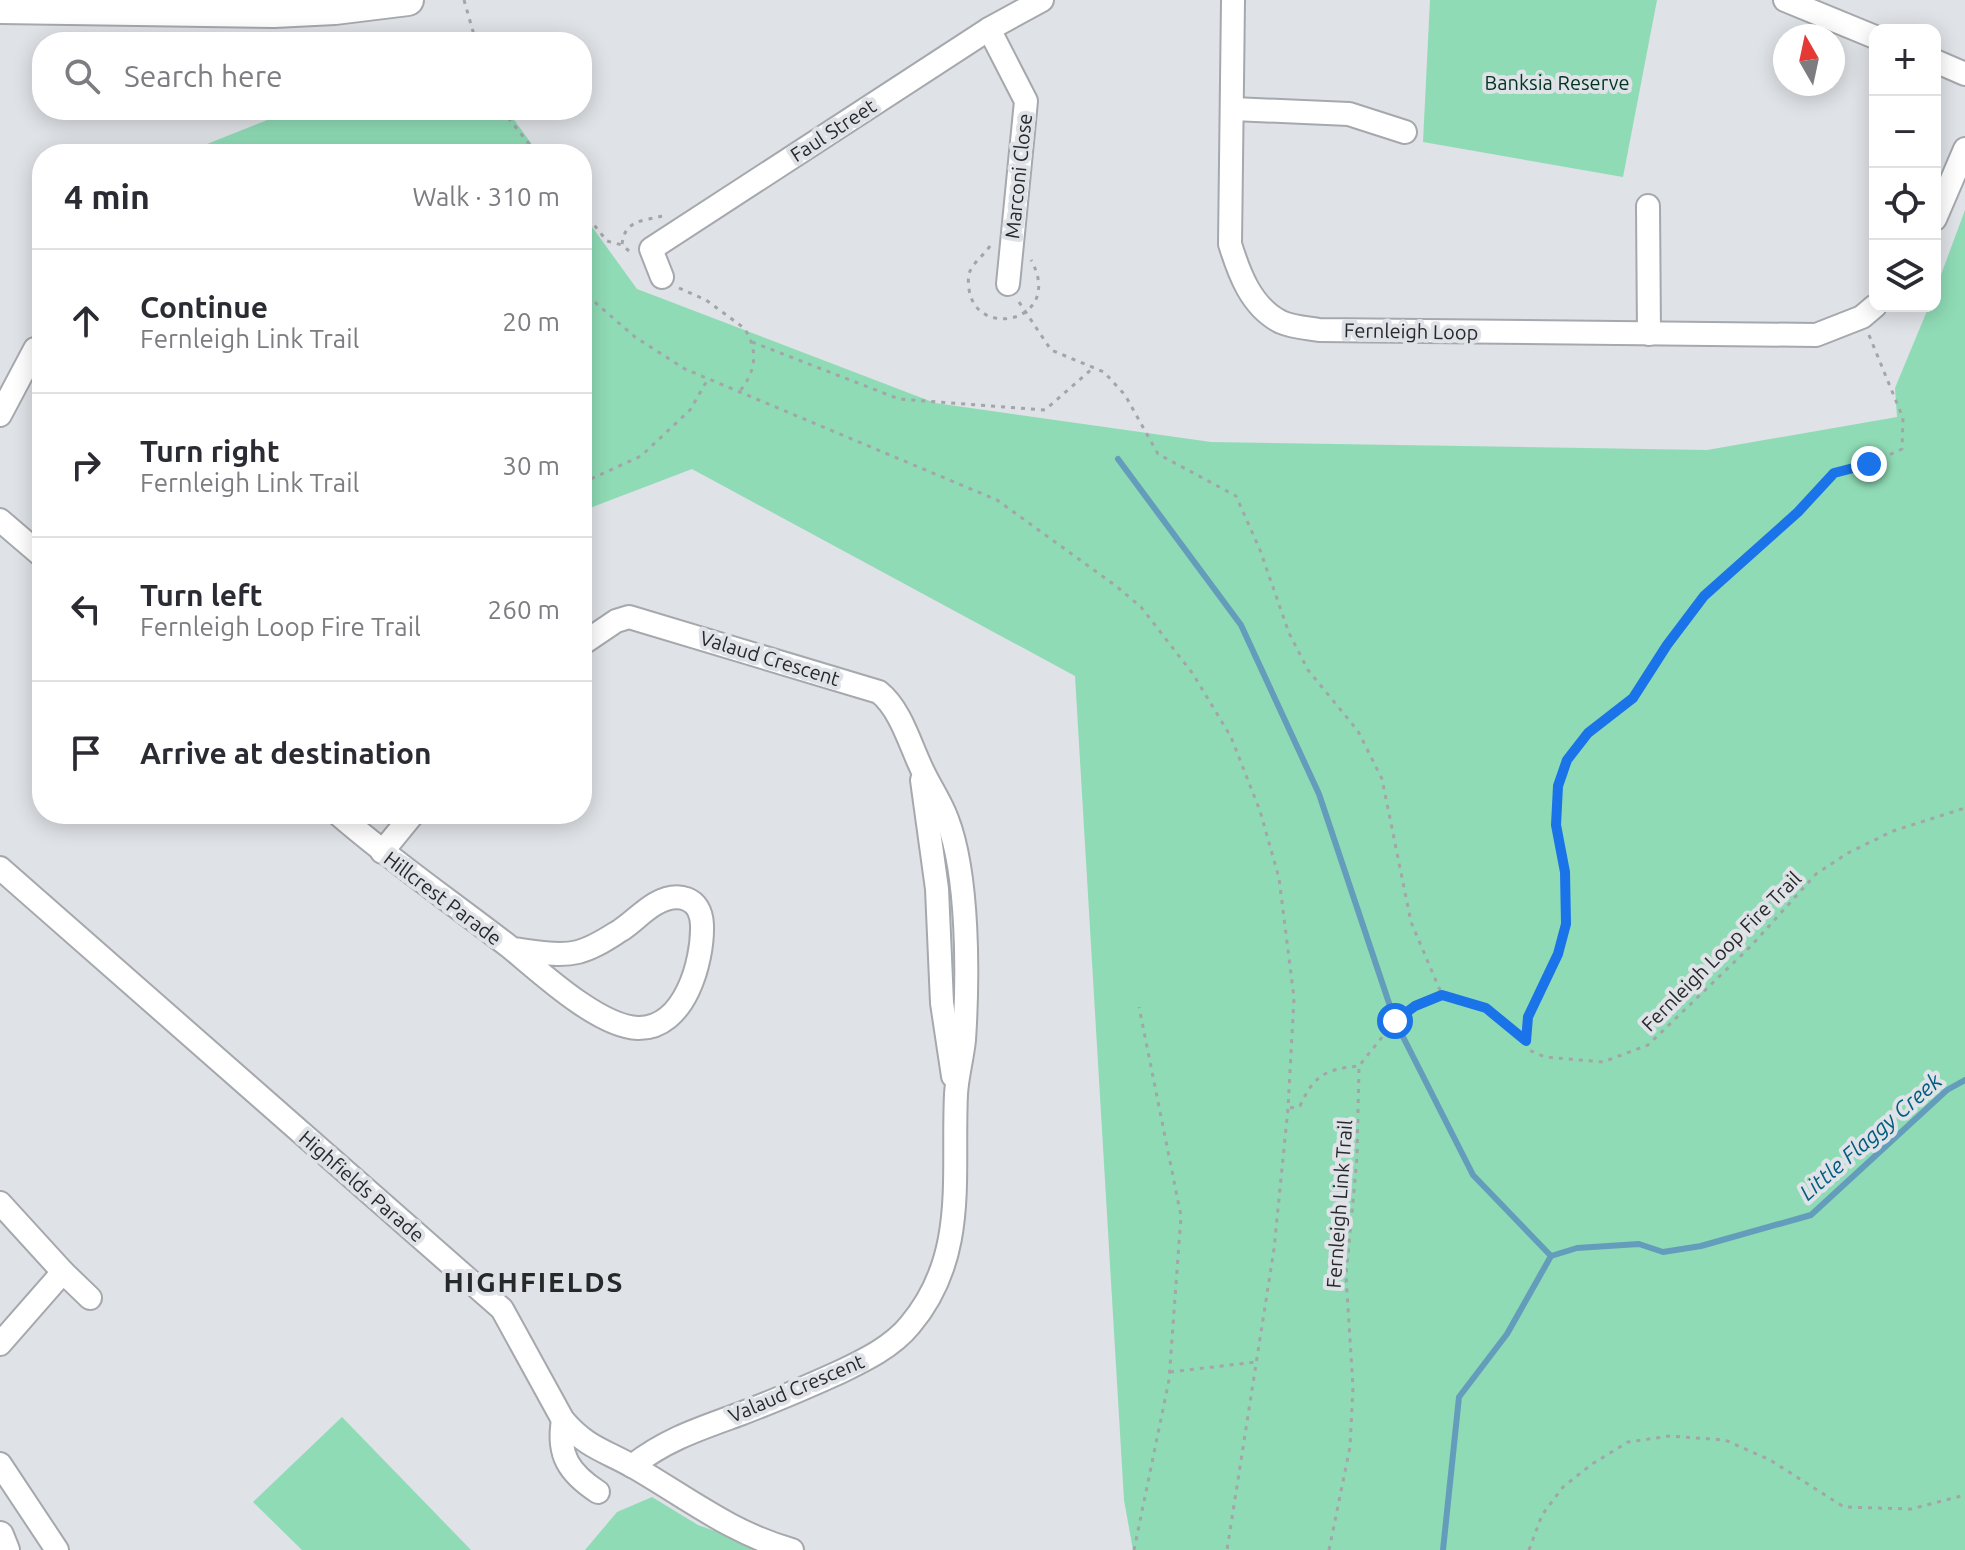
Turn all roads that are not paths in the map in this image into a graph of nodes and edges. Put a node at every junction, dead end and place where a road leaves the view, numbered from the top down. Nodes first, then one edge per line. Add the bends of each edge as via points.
1 (408, 0) edge
2 (1042, 0) edge
3 (1233, 0) edge
4 (1785, 0) edge
5 (19, 5) edge
6 (989, 29) junction
7 (1869, 35) edge
8 (1941, 64) edge
9 (1965, 74) edge
10 (1233, 109) junction
11 (1405, 132) dead end
12 (1965, 149) edge
13 (1941, 205) edge
14 (1648, 206) dead end
15 (662, 277) road end
16 (1008, 284) road end
17 (1868, 311) edge
18 (1649, 334) junction
19 (32, 355) edge
20 (0, 415) edge
21 (0, 520) edge
22 (32, 547) edge
23 (592, 637) edge
24 (350, 824) edge
25 (405, 824) edge
26 (382, 852) junction
27 (0, 868) edge
28 (512, 949) junction
29 (0, 1203) edge
30 (63, 1272) junction
31 (90, 1298) dead end
32 (0, 1344) edge
33 (563, 1420) junction
34 (0, 1464) edge
35 (632, 1466) junction
36 (598, 1492) dead end
37 (0, 1535) edge
38 (6, 1550) edge
39 (57, 1550) edge
40 (792, 1550) edge

1 - 5 highway via 274,12
2 - 6 street, Faul Street
3 - 10 street, Fernleigh Loop
4 - 7 street
6 - 15 street, Faul Street via 651,249
6 - 16 street, Marconi Close via 1026,101
8 - 9 street
10 - 11 street via 1349,114
10 - 18 street, Fernleigh Loop via 1230,244 1240,278 1281,322 1319,330
12 - 13 street
14 - 18 street
17 - 18 street, Fernleigh Loop via 1816,335
19 - 20 street
21 - 22 street
23 - 35 street, Valaud Crescent via 629,617 870,688 885,698 921,769 956,1092 950,1244 927,1301 908,1327 847,1369 667,1441
24 - 26 street, Hillcrest Parade
25 - 26 street
26 - 28 street, Hillcrest Parade
27 - 33 street, Highfields Parade via 502,1309
28 - 28 street, Hillcrest Parade via 579,952 612,936 658,902 673,898 691,899 701,915 701,941 687,993 666,1019 638,1028 591,1009
29 - 30 street
30 - 31 street
30 - 32 street
33 - 35 street, Highfields Parade via 593,1448
33 - 36 street via 561,1450 571,1469
34 - 39 street
35 - 40 street, Highfields Parade via 743,1533
37 - 38 main road

